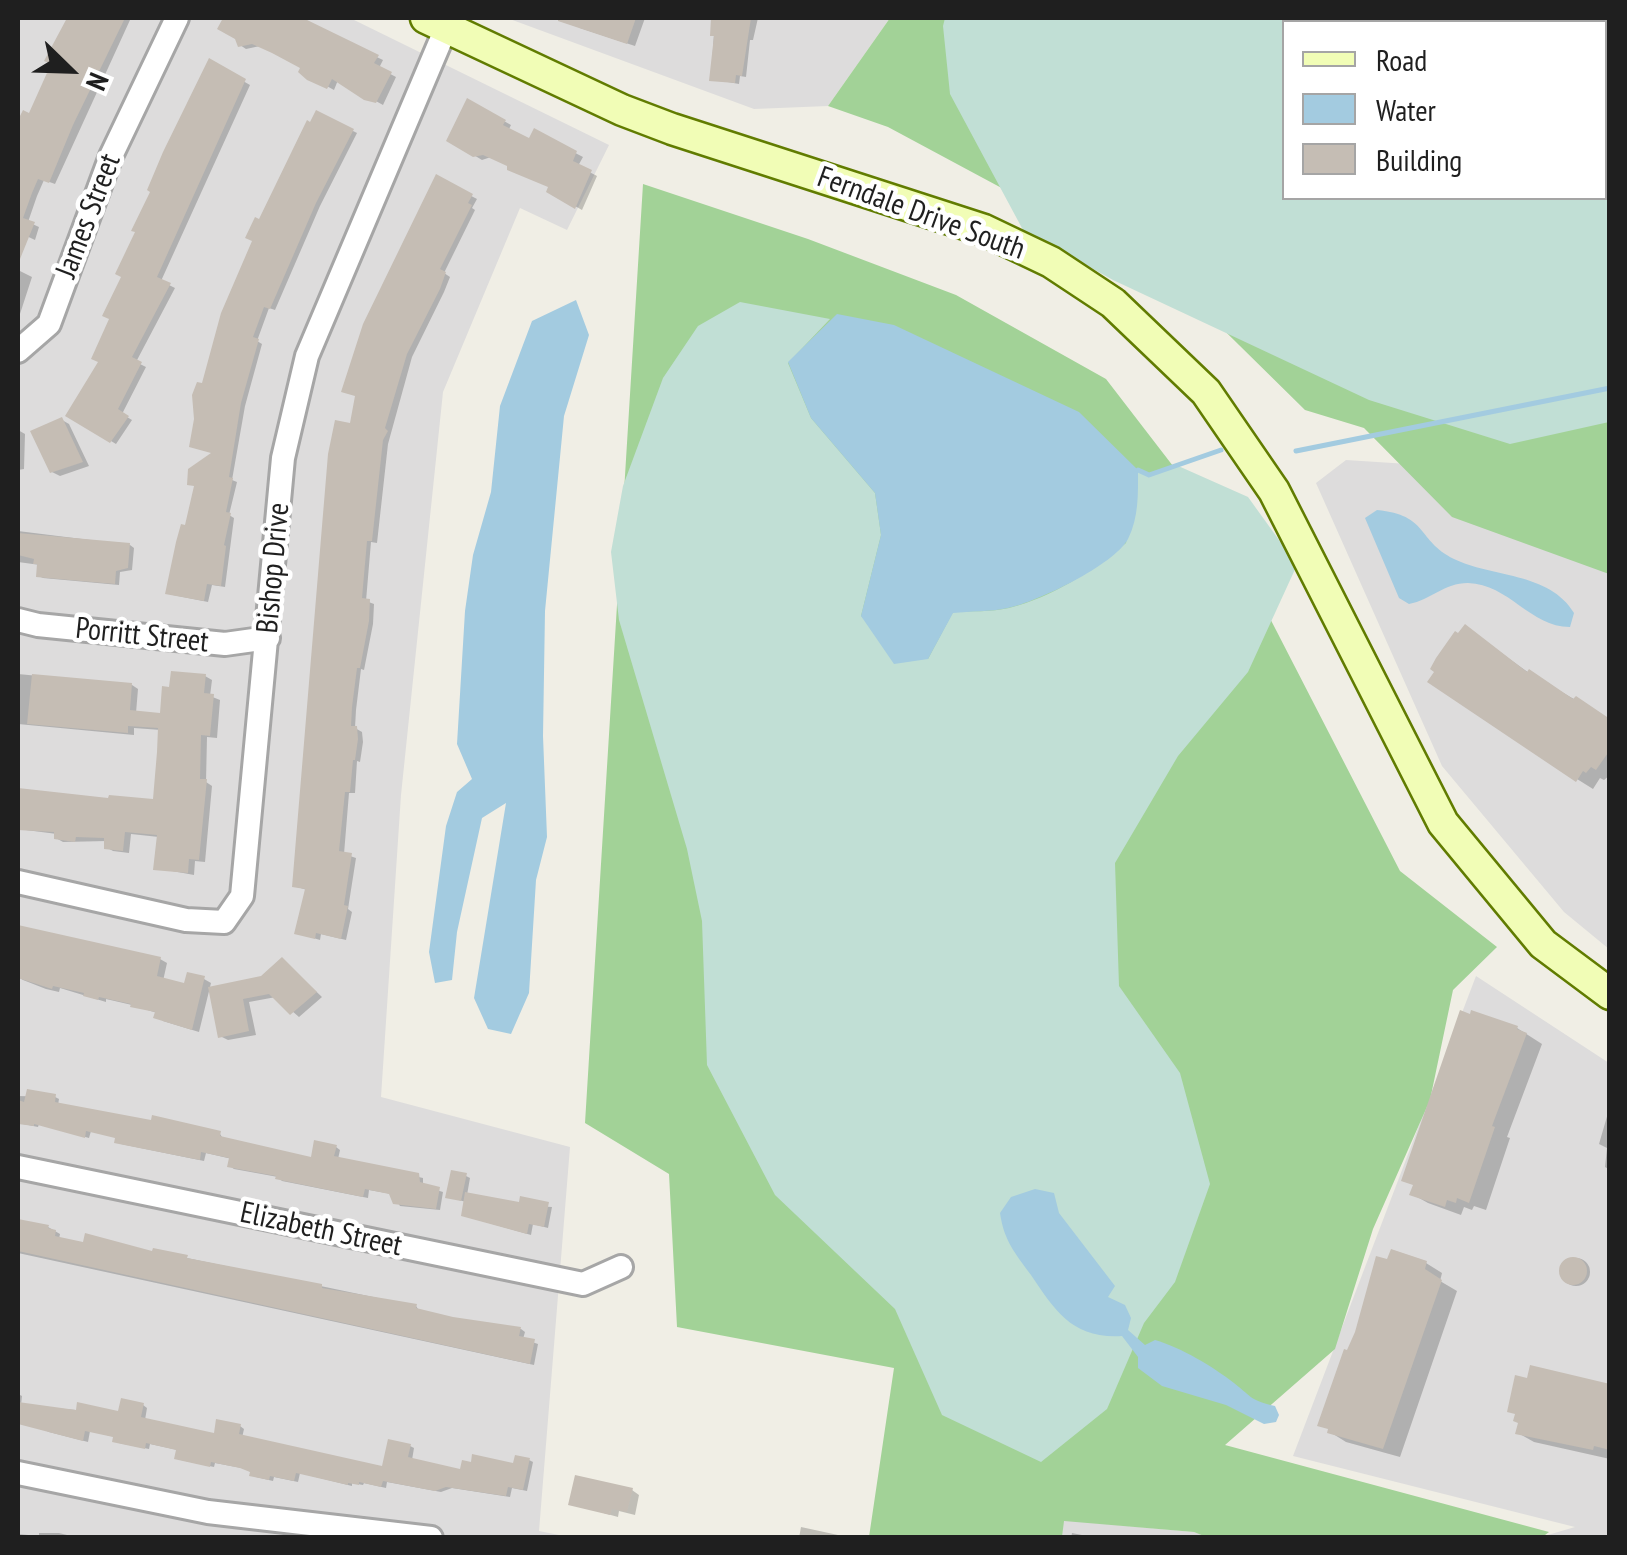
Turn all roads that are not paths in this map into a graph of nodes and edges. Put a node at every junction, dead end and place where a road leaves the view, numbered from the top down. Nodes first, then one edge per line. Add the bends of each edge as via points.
1 (177, 18) edge
2 (441, 21) edge
3 (18, 352) edge
4 (18, 620) edge
5 (268, 638) junction
6 (18, 882) edge
7 (1610, 994) edge
8 (18, 1167) edge
9 (621, 1266) dead end
10 (18, 1473) edge
11 (431, 1538) edge

1 - 3 street, James Street via 111,156 49,324
2 - 5 street, Bishop Drive via 307,356 283,458
2 - 7 main road, Ferndale Drive South via 672,130 984,230 1113,303 1206,392 1274,491 1442,823 1543,944
4 - 5 street, Porritt Street via 225,644
5 - 6 street, Bishop Drive via 242,896 224,922 186,920
8 - 9 street, Elizabeth Street via 583,1284
10 - 11 street via 208,1512

